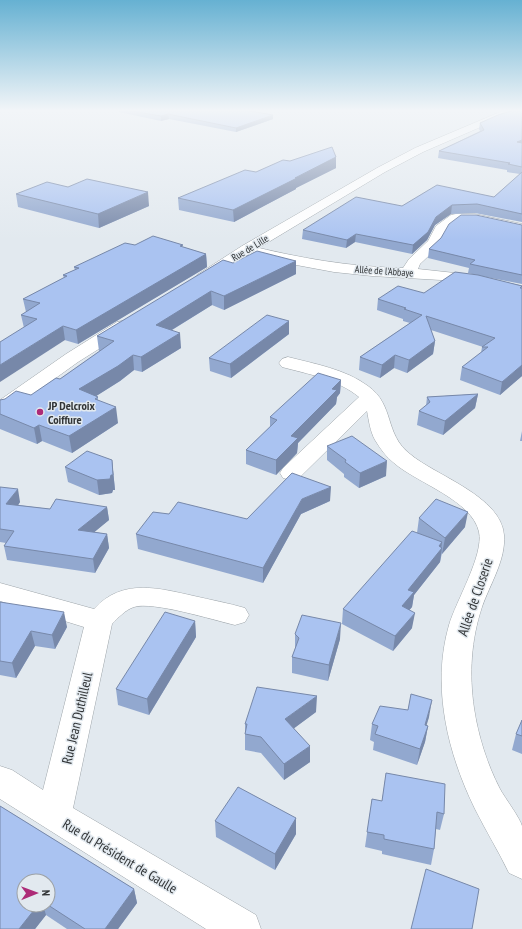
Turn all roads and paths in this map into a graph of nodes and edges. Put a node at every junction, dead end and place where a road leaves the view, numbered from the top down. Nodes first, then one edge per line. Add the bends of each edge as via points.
1 (411, 153) edge
2 (522, 228) edge
3 (247, 249) junction
4 (408, 273) junction
5 (190, 285) edge
6 (522, 291) edge
7 (140, 316) edge
8 (288, 363) dead end
9 (370, 397) junction
10 (0, 409) edge
11 (292, 473) edge
12 (0, 592) edge
13 (235, 614) dead end
14 (99, 621) junction
15 (1, 782) edge
16 (54, 815) junction
17 (522, 862) edge
18 (242, 929) edge

1 - 3 street, Rue de Lille
2 - 4 street via 475,218 456,218 441,229 434,243 414,262
3 - 4 street, Allée de l'Abbaye via 314,264
3 - 5 street, Rue de Lille
4 - 6 street, Allée de l'Abbaye via 452,277
7 - 10 street via 77,354
8 - 9 street, Allée de Closerie via 349,382
9 - 11 street
9 - 17 street, Allée de Closerie via 377,408 382,432 393,450 412,466 469,501 479,510 491,529 491,551 462,627 457,668 458,694 461,720 474,768
12 - 14 street
13 - 14 street, Rue Jean Duthilleul via 155,596 141,596 117,603 108,609
14 - 16 street, Rue Jean Duthilleul
15 - 16 street, Rue du Président de Gaulle
16 - 18 street, Rue du Président de Gaulle

